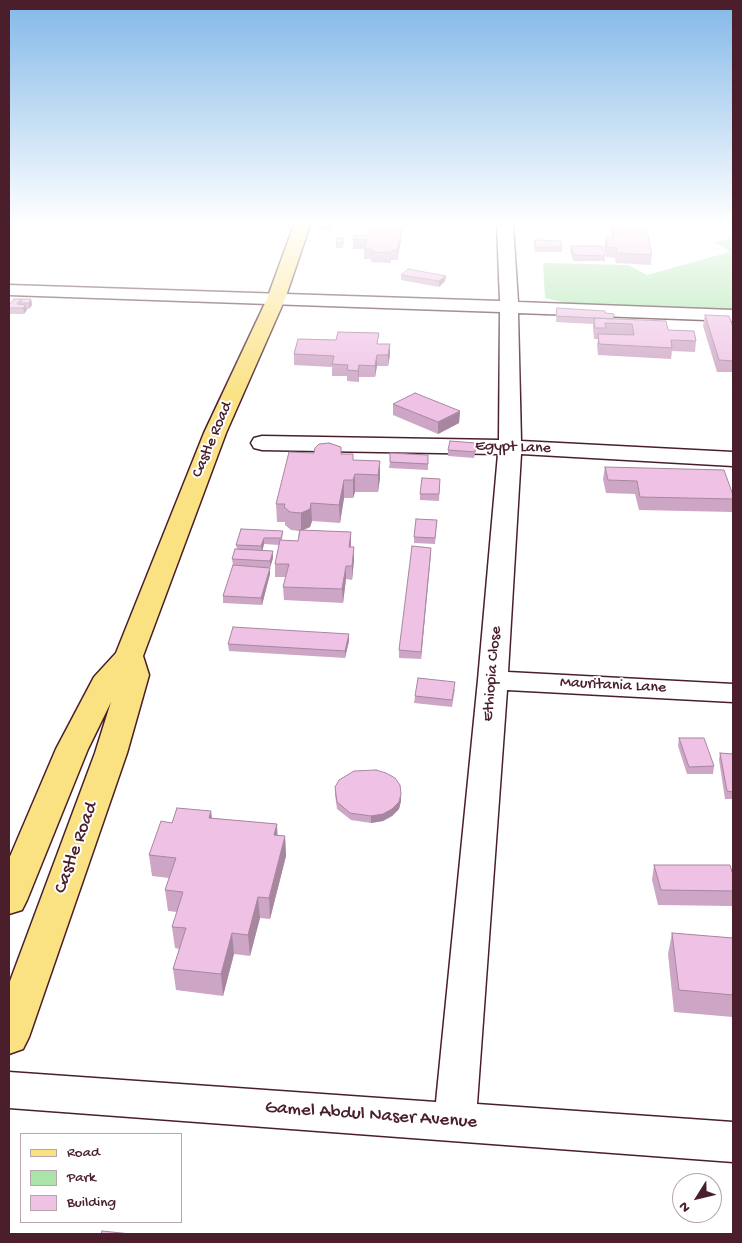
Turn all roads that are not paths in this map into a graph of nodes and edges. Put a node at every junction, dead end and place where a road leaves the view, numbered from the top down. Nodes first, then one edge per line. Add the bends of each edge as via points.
1 (282, 283) edge
2 (508, 283) edge
3 (9, 290) edge
4 (276, 299) junction
5 (509, 307) junction
6 (733, 314) edge
7 (262, 443) dead end
8 (510, 447) junction
9 (733, 459) edge
10 (129, 656) junction
11 (493, 680) junction
12 (733, 693) edge
13 (9, 900) edge
14 (9, 1038) edge
15 (9, 1090) edge
16 (455, 1122) junction
17 (733, 1142) edge

1 - 4 main road, Castle Road
2 - 5 street, Ethiopia Close
3 - 4 street
4 - 5 street
4 - 10 main road, Castle Road via 215,432
5 - 6 street
5 - 8 street, Ethiopia Close
7 - 8 street, Egypt Lane
8 - 9 street, Egypt Lane
8 - 11 street, Ethiopia Close
10 - 13 main road, Castle Road via 109,676 72,749
10 - 14 main road, Castle Road via 134,675 111,753
11 - 12 street, Mauritania Lane
11 - 16 street, Ethiopia Close
15 - 16 street, Gamel Abdul Naser Avenue
16 - 17 street, Gamel Abdul Naser Avenue

